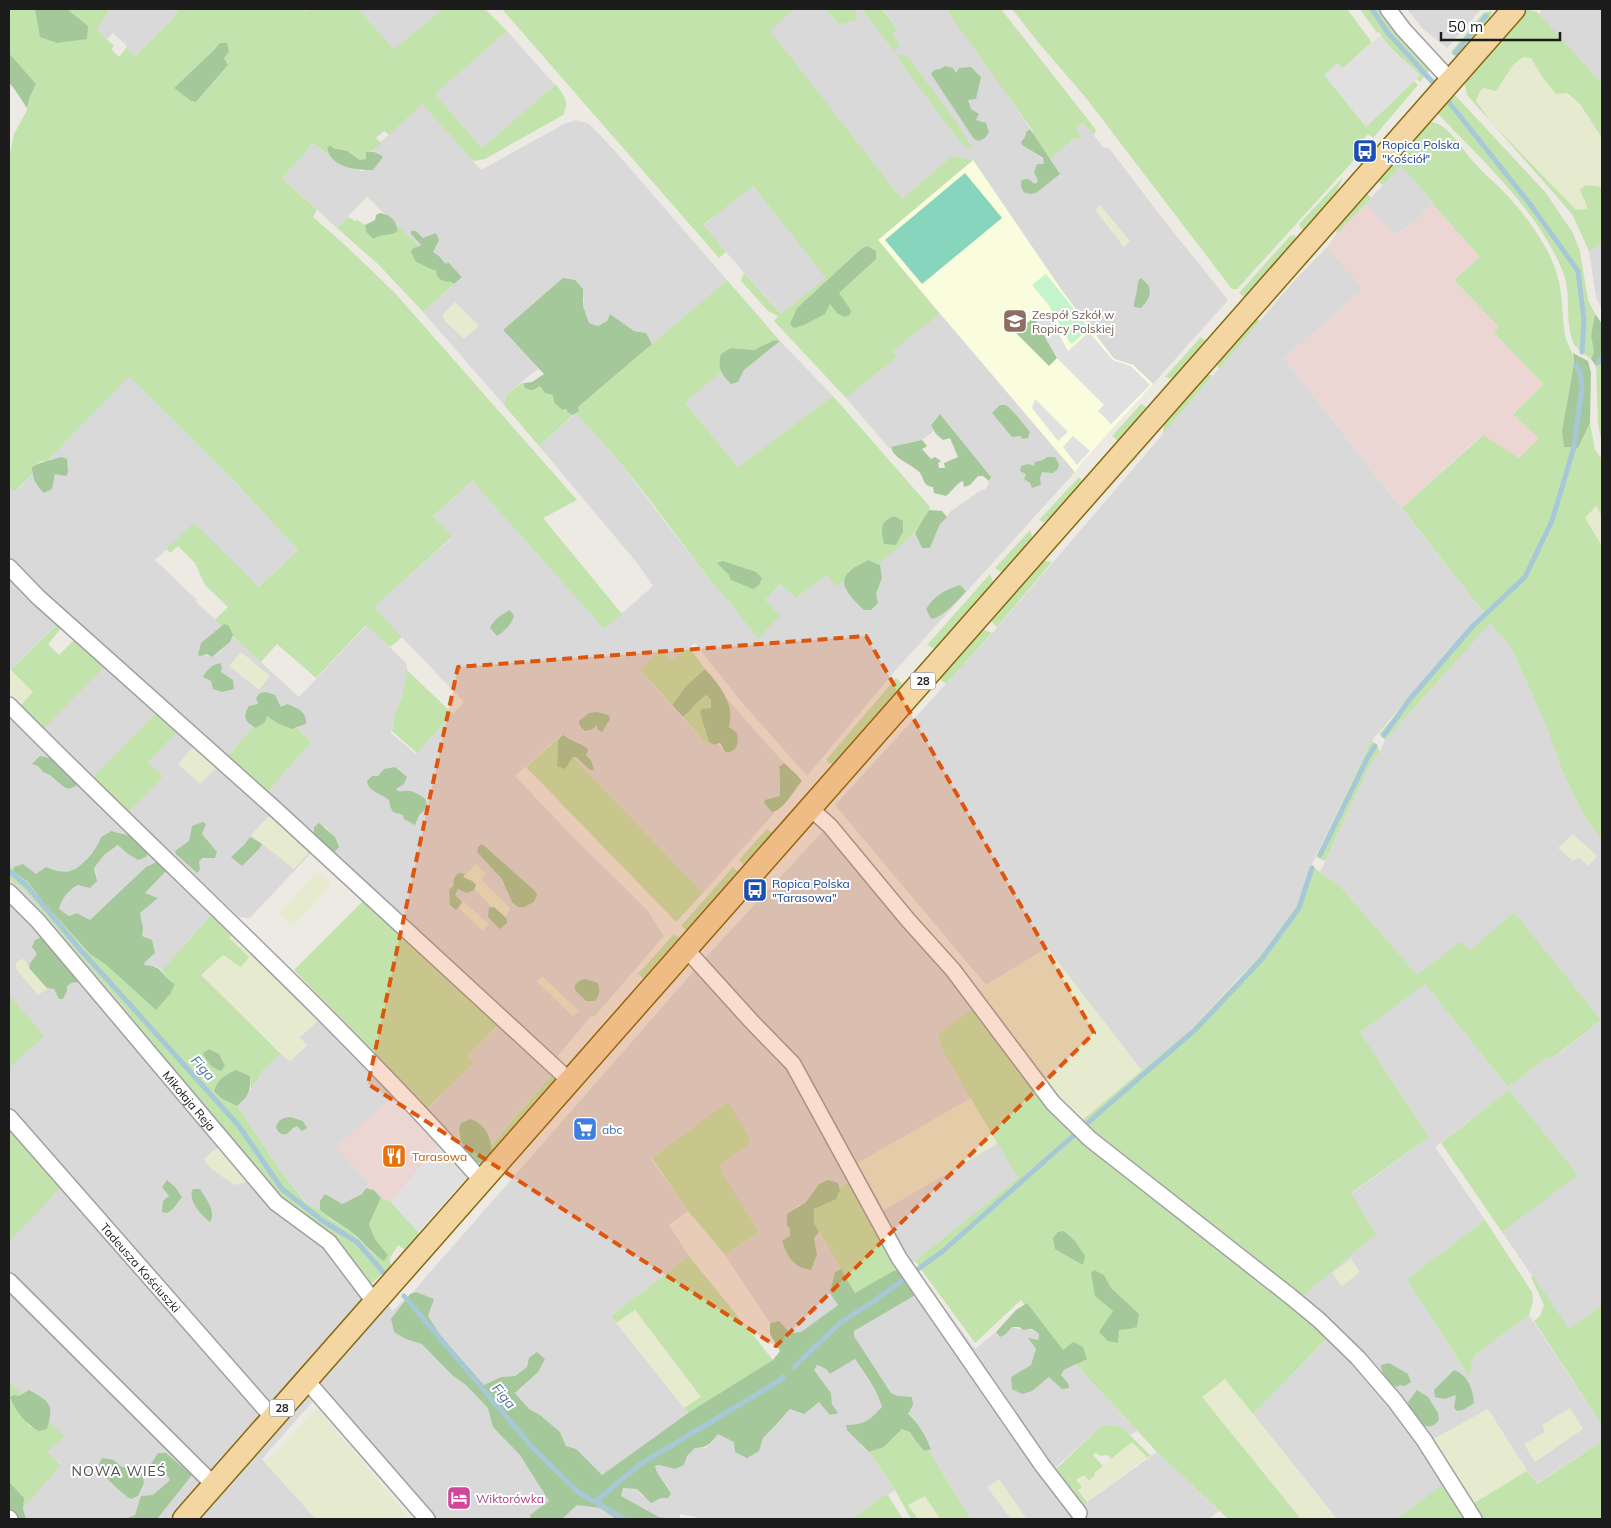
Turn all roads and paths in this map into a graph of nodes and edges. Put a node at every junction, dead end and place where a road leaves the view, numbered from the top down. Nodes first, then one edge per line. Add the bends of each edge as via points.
1 (1388, 9) edge
2 (1514, 9) edge
3 (1445, 88) junction
4 (9, 567) edge
5 (9, 705) edge
6 (811, 809) junction
7 (9, 892) edge
8 (686, 949) junction
9 (570, 1081) junction
10 (9, 1117) edge
11 (482, 1181) junction
12 (9, 1282) edge
13 (377, 1300) junction
14 (306, 1380) junction
15 (273, 1418) junction
16 (214, 1485) junction
17 (1079, 1513) dead end
18 (184, 1519) edge
19 (427, 1519) edge
20 (1474, 1519) edge

1 - 3 street
2 - 3 main road, 28
3 - 6 main road, 28
4 - 9 street via 38,597
5 - 11 street via 88,786 265,955 389,1080
6 - 8 main road, 28
6 - 20 street via 830,826 952,970 1071,1122 1290,1296 1358,1358 1424,1440
7 - 13 street, Mikołaja Reja via 38,921 276,1203 329,1242
8 - 9 main road, 28
8 - 17 street via 793,1064 899,1258 1042,1465
9 - 11 main road, 28
10 - 15 street, Tadeusza Kościuszki
11 - 13 main road, 28
12 - 16 street
13 - 14 main road, 28
14 - 15 main road, 28
14 - 19 street
15 - 16 main road, 28
16 - 18 main road, 28

